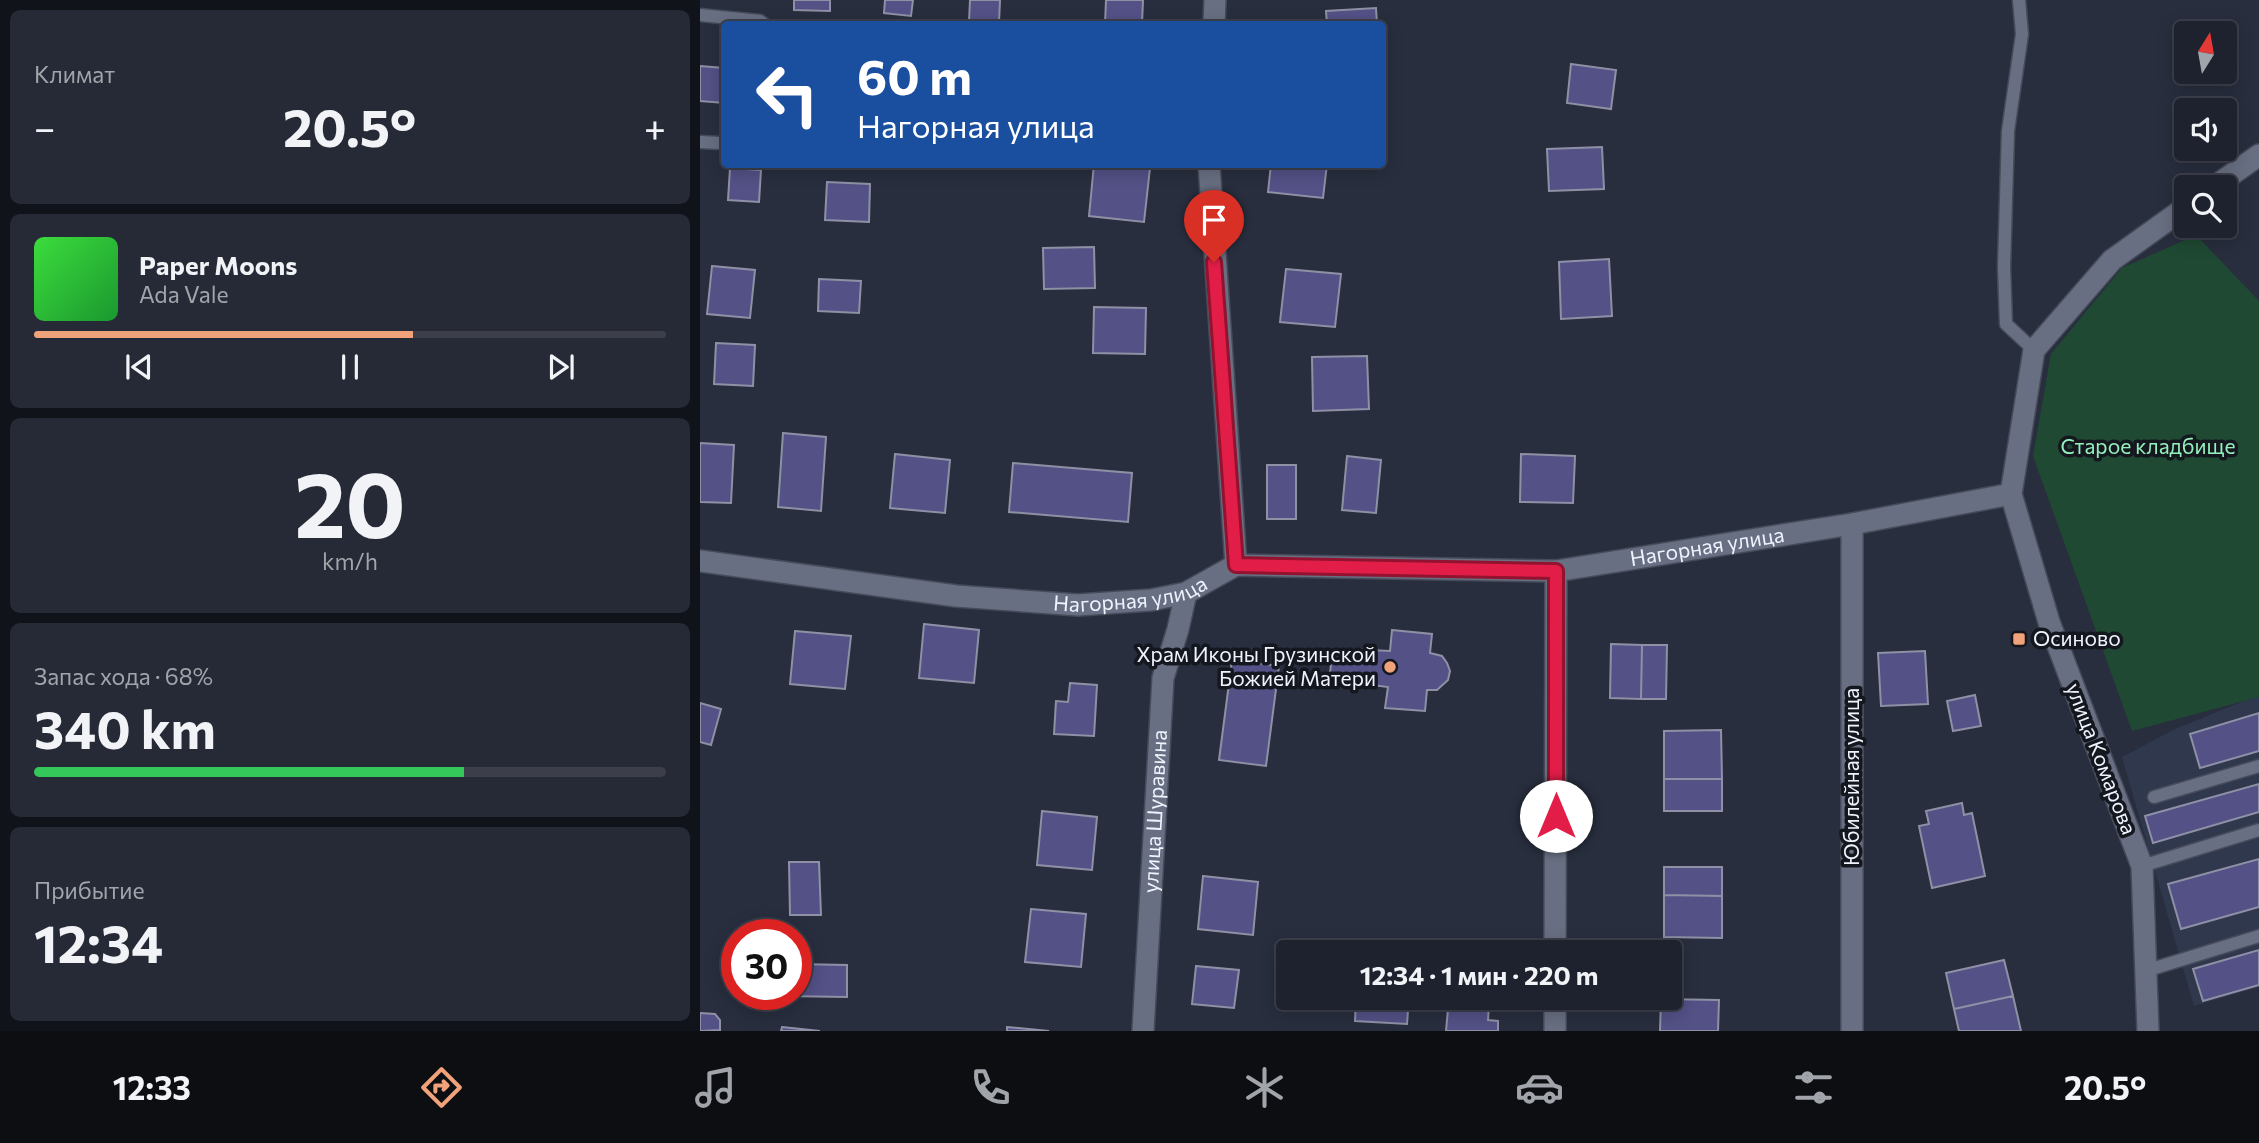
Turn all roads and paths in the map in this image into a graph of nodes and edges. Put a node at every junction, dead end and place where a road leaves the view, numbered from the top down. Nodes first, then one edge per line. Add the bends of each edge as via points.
1 (1215, 0) edge
2 (2019, 0) edge
3 (700, 15) edge
4 (760, 21) edge
5 (1214, 21) edge
6 (700, 142) edge
7 (720, 143) dead end
8 (2259, 156) edge
9 (1209, 168) edge
10 (2231, 175) edge
11 (2174, 216) edge
12 (2034, 350) junction
13 (2011, 494) junction
14 (1852, 524) junction
15 (700, 561) edge
16 (1236, 565) junction
17 (1556, 571) junction
18 (1186, 593) junction
19 (2259, 766) edge
20 (2154, 797) dead end
21 (2259, 830) edge
22 (2142, 866) junction
23 (2259, 936) edge
24 (1555, 940) edge
25 (2145, 971) junction
26 (1555, 1010) edge
27 (1143, 1031) edge
28 (1555, 1031) edge
29 (1852, 1031) edge
30 (2148, 1031) edge

1 - 5 street
2 - 12 lane via 2022,34 2008,131 2006,324
3 - 4 lane
6 - 7 lane
8 - 10 street
9 - 16 street
11 - 12 street via 2112,260
12 - 13 street
13 - 14 street, Нагорная улица
13 - 22 street, улица Комарова via 2049,622
14 - 17 street, Нагорная улица
14 - 29 street, Юбилейная улица
15 - 18 street, Нагорная улица via 956,596 1079,605
16 - 17 street, Нагорная улица
16 - 18 street, Нагорная улица
17 - 24 street
18 - 27 street, улица Шуравина via 1163,678
19 - 20 lane
21 - 22 lane
22 - 25 street, улица Комарова
23 - 25 lane
25 - 30 street, улица Комарова
26 - 28 street

